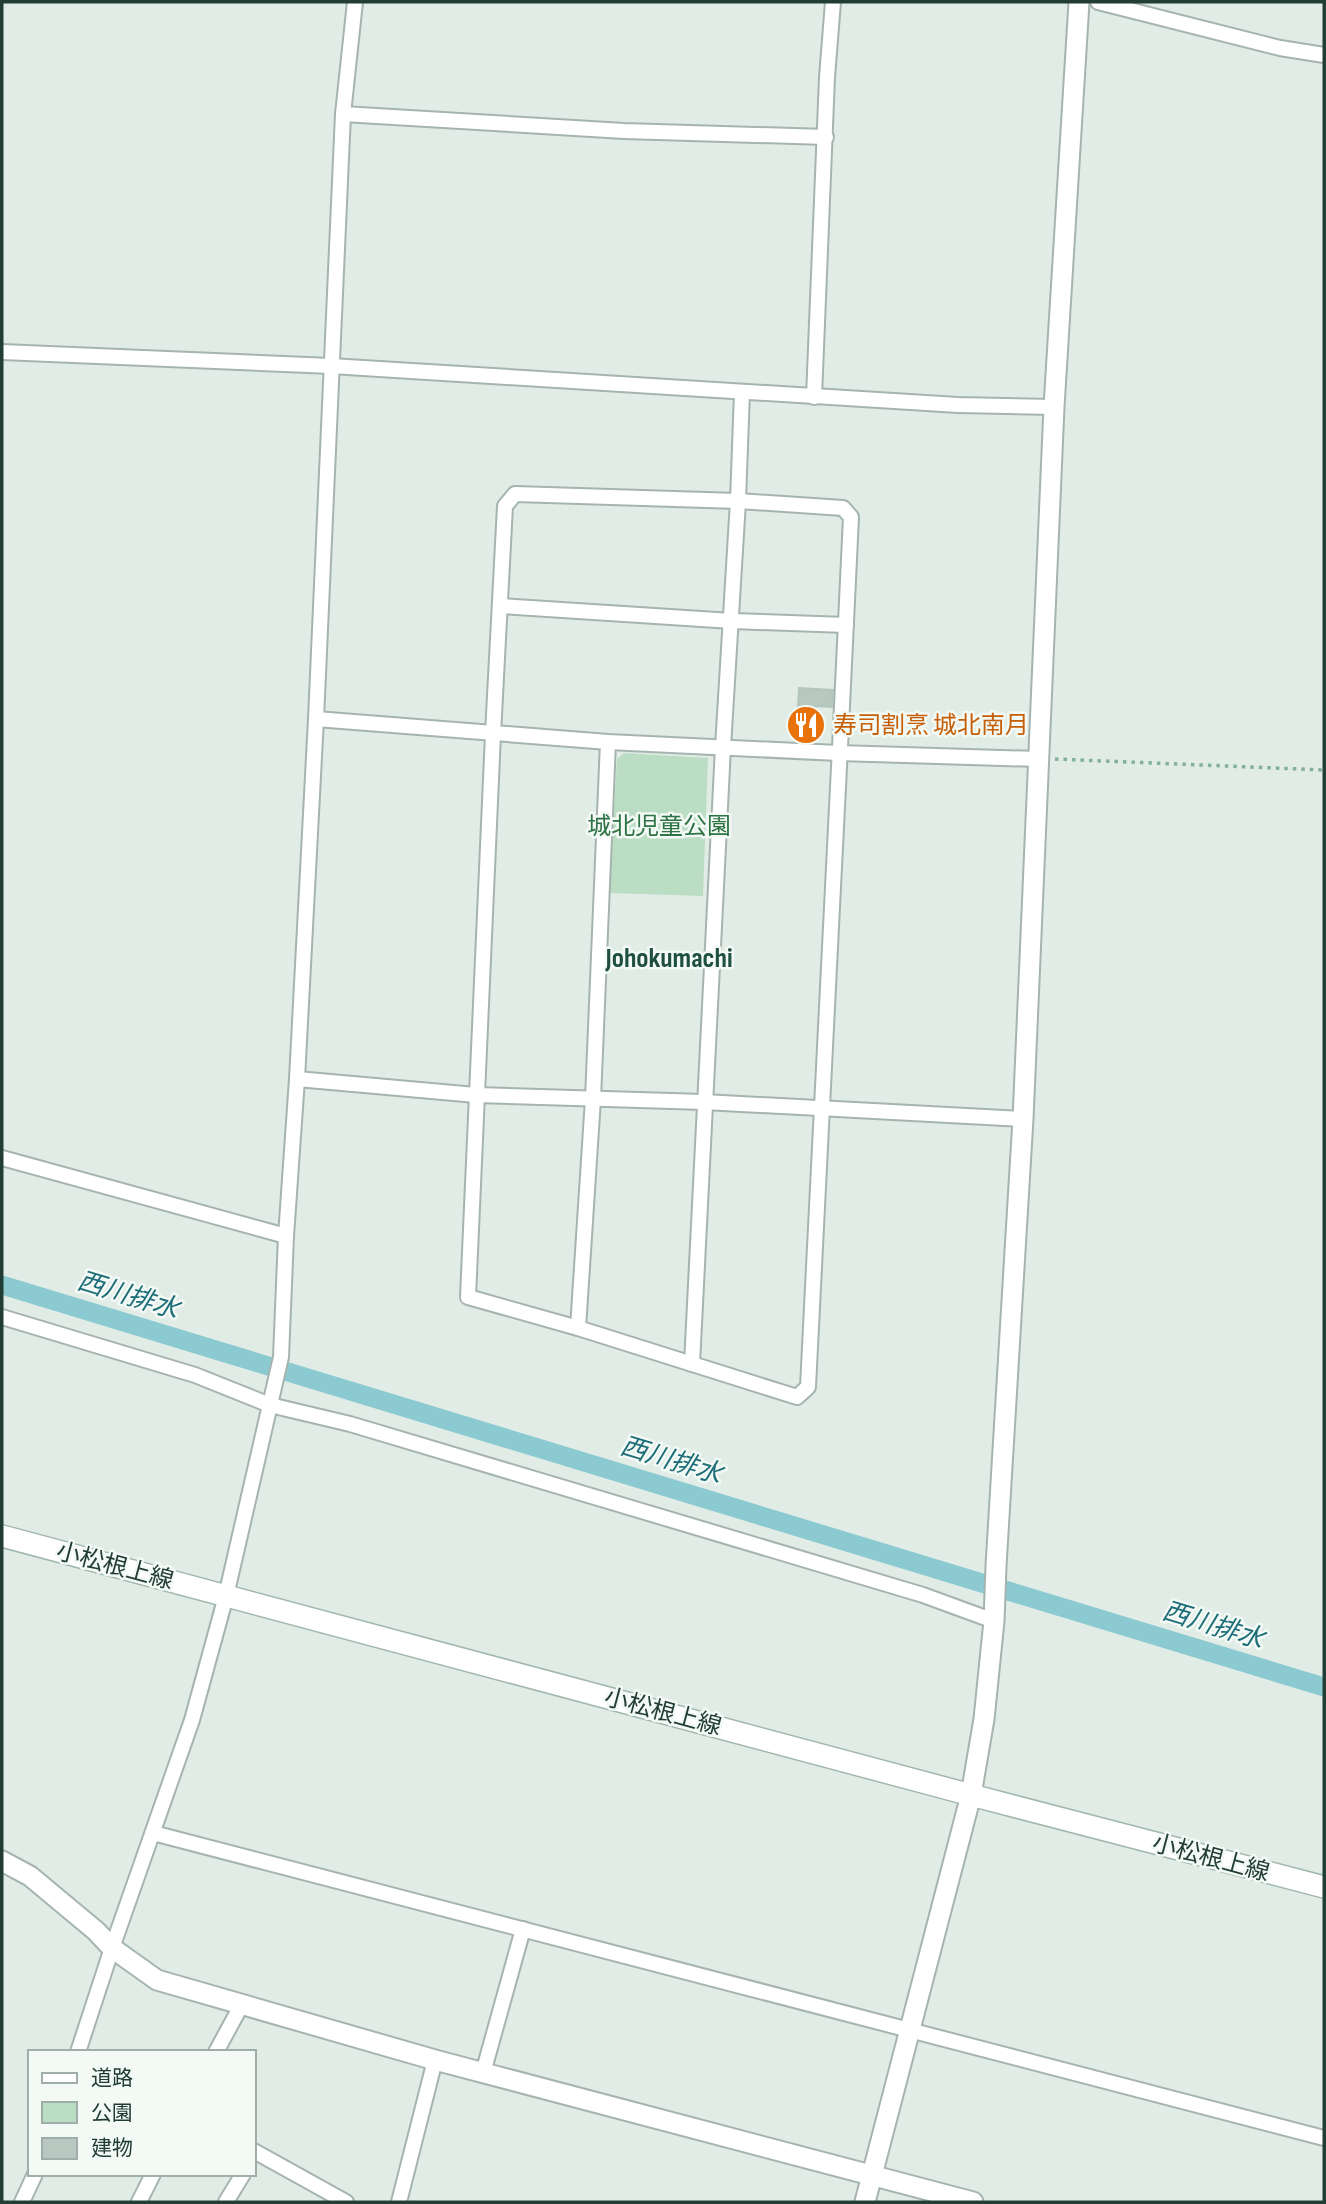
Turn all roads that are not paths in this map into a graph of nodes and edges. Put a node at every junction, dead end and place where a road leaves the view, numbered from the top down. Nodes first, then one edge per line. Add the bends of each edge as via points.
1 (355, 2) edge
2 (833, 2) edge
3 (1079, 2) edge
4 (1098, 2) edge
5 (1324, 55) edge
6 (343, 114) junction
7 (825, 137) junction
8 (2, 352) edge
9 (331, 366) junction
10 (741, 392) junction
11 (814, 397) junction
12 (1054, 407) junction
13 (738, 500) junction
14 (501, 606) junction
15 (732, 621) junction
16 (846, 625) junction
17 (316, 719) junction
18 (493, 734) junction
19 (608, 742) junction
20 (723, 747) junction
21 (838, 753) junction
22 (1038, 759) junction
23 (297, 1079) junction
24 (476, 1095) junction
25 (593, 1099) junction
26 (704, 1102) junction
27 (823, 1109) junction
28 (1023, 1119) junction
29 (2, 1158) edge
30 (286, 1236) junction
31 (2, 1317) edge
32 (578, 1328) junction
33 (691, 1364) junction
34 (270, 1405) junction
35 (2, 1536) edge
36 (226, 1596) junction
37 (995, 1612) junction
38 (971, 1795) junction
39 (153, 1833) junction
40 (2, 1861) edge
41 (1324, 1887) edge
42 (523, 1929) junction
43 (112, 1948) junction
44 (242, 2004) junction
45 (910, 2029) junction
46 (79, 2050) edge
47 (217, 2050) edge
48 (435, 2060) junction
49 (483, 2073) junction
50 (1324, 2138) edge
51 (256, 2155) edge
52 (34, 2176) edge
53 (152, 2176) edge
54 (242, 2176) edge
55 (872, 2176) junction
56 (22, 2202) edge
57 (139, 2202) edge
58 (226, 2202) edge
59 (346, 2202) edge
60 (400, 2202) edge
61 (865, 2202) edge
62 (973, 2202) edge

1 - 6 street
2 - 7 street
3 - 12 street
4 - 5 street
6 - 7 street via 624,131
6 - 9 street
7 - 11 street
8 - 9 street
9 - 10 street
9 - 17 street
10 - 11 street
10 - 13 street
11 - 12 street
12 - 22 street
13 - 14 street via 515,494 505,506
13 - 15 street
13 - 16 street via 843,508 851,517
14 - 15 street
14 - 18 street
15 - 16 street
15 - 20 street
16 - 21 street
17 - 18 street
17 - 23 street
18 - 19 street
18 - 24 street
19 - 20 street
19 - 25 street
20 - 21 street
20 - 26 street
21 - 22 street
21 - 27 street
22 - 28 street
23 - 24 street
23 - 30 street
24 - 25 street
24 - 32 street via 468,1297
25 - 26 street
25 - 32 street
26 - 27 street
26 - 33 street
27 - 28 street
27 - 33 street via 808,1387 797,1397
28 - 37 street
29 - 30 street
30 - 34 street via 281,1357
31 - 34 street via 195,1376
32 - 33 street
34 - 36 street
34 - 37 street via 364,1428 923,1595
35 - 36 main road, 小松根上線
36 - 38 main road, 小松根上線
36 - 39 street via 192,1720
37 - 38 street
38 - 41 main road, 小松根上線
38 - 45 street
39 - 42 street
39 - 43 street
40 - 43 street via 30,1875
42 - 45 street
42 - 49 street
43 - 44 street via 157,1980
43 - 46 street
44 - 47 street
44 - 48 street
45 - 50 street
45 - 55 street
48 - 49 street
48 - 60 street
49 - 55 street
51 - 59 street
52 - 56 street
53 - 57 street
54 - 58 street
55 - 61 street
55 - 62 street

